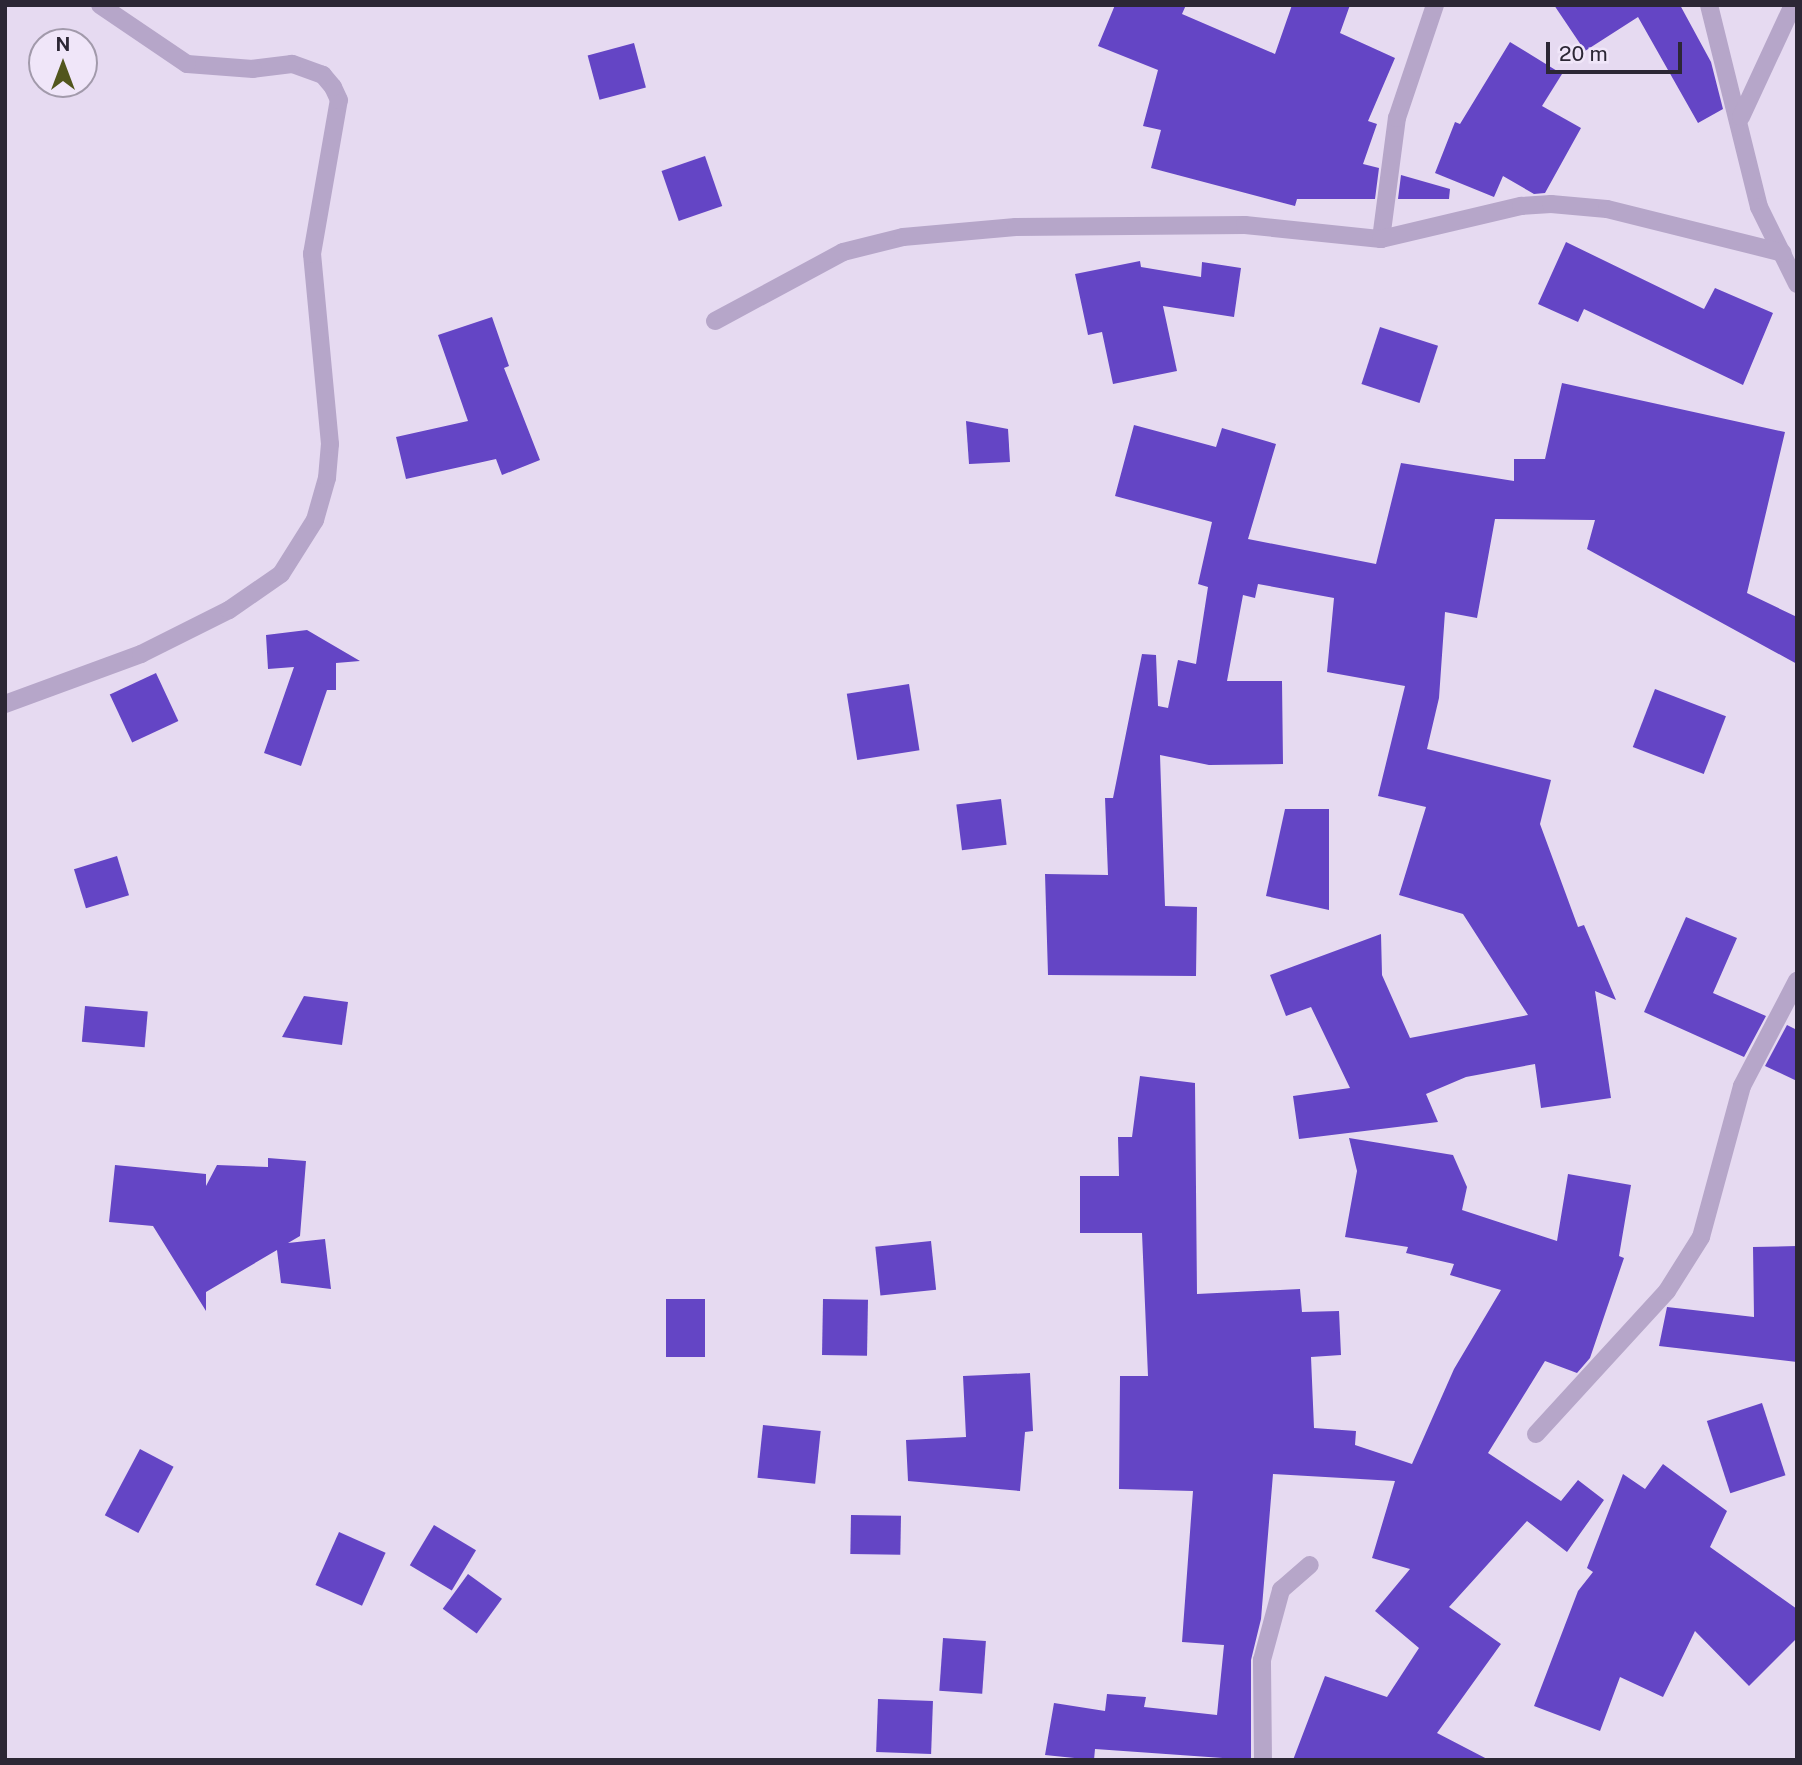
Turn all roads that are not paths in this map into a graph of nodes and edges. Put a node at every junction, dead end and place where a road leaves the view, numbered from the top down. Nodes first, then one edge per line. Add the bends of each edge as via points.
1 (100, 5) edge
2 (1435, 5) edge
3 (1709, 5) edge
4 (1793, 5) edge
5 (1741, 117) junction
6 (1381, 239) junction
7 (1783, 253) junction
8 (1797, 284) edge
9 (715, 321) dead end
10 (5, 704) edge
11 (1797, 981) edge
12 (1536, 1434) dead end
13 (1310, 1566) dead end
14 (1263, 1760) edge

1 - 10 street via 187,64 253,69 292,64 323,75 333,87 339,100 312,254 329,431 327,478 301,548 271,581 229,610 141,654
2 - 6 street via 1397,118
3 - 5 street
4 - 5 street
5 - 7 street via 1759,207
6 - 7 street via 1521,206 1551,204 1607,209
6 - 9 street via 1137,222 903,237 843,252
7 - 8 street
11 - 12 street via 1742,1086 1701,1237 1667,1291
13 - 14 street via 1281,1590 1262,1660

